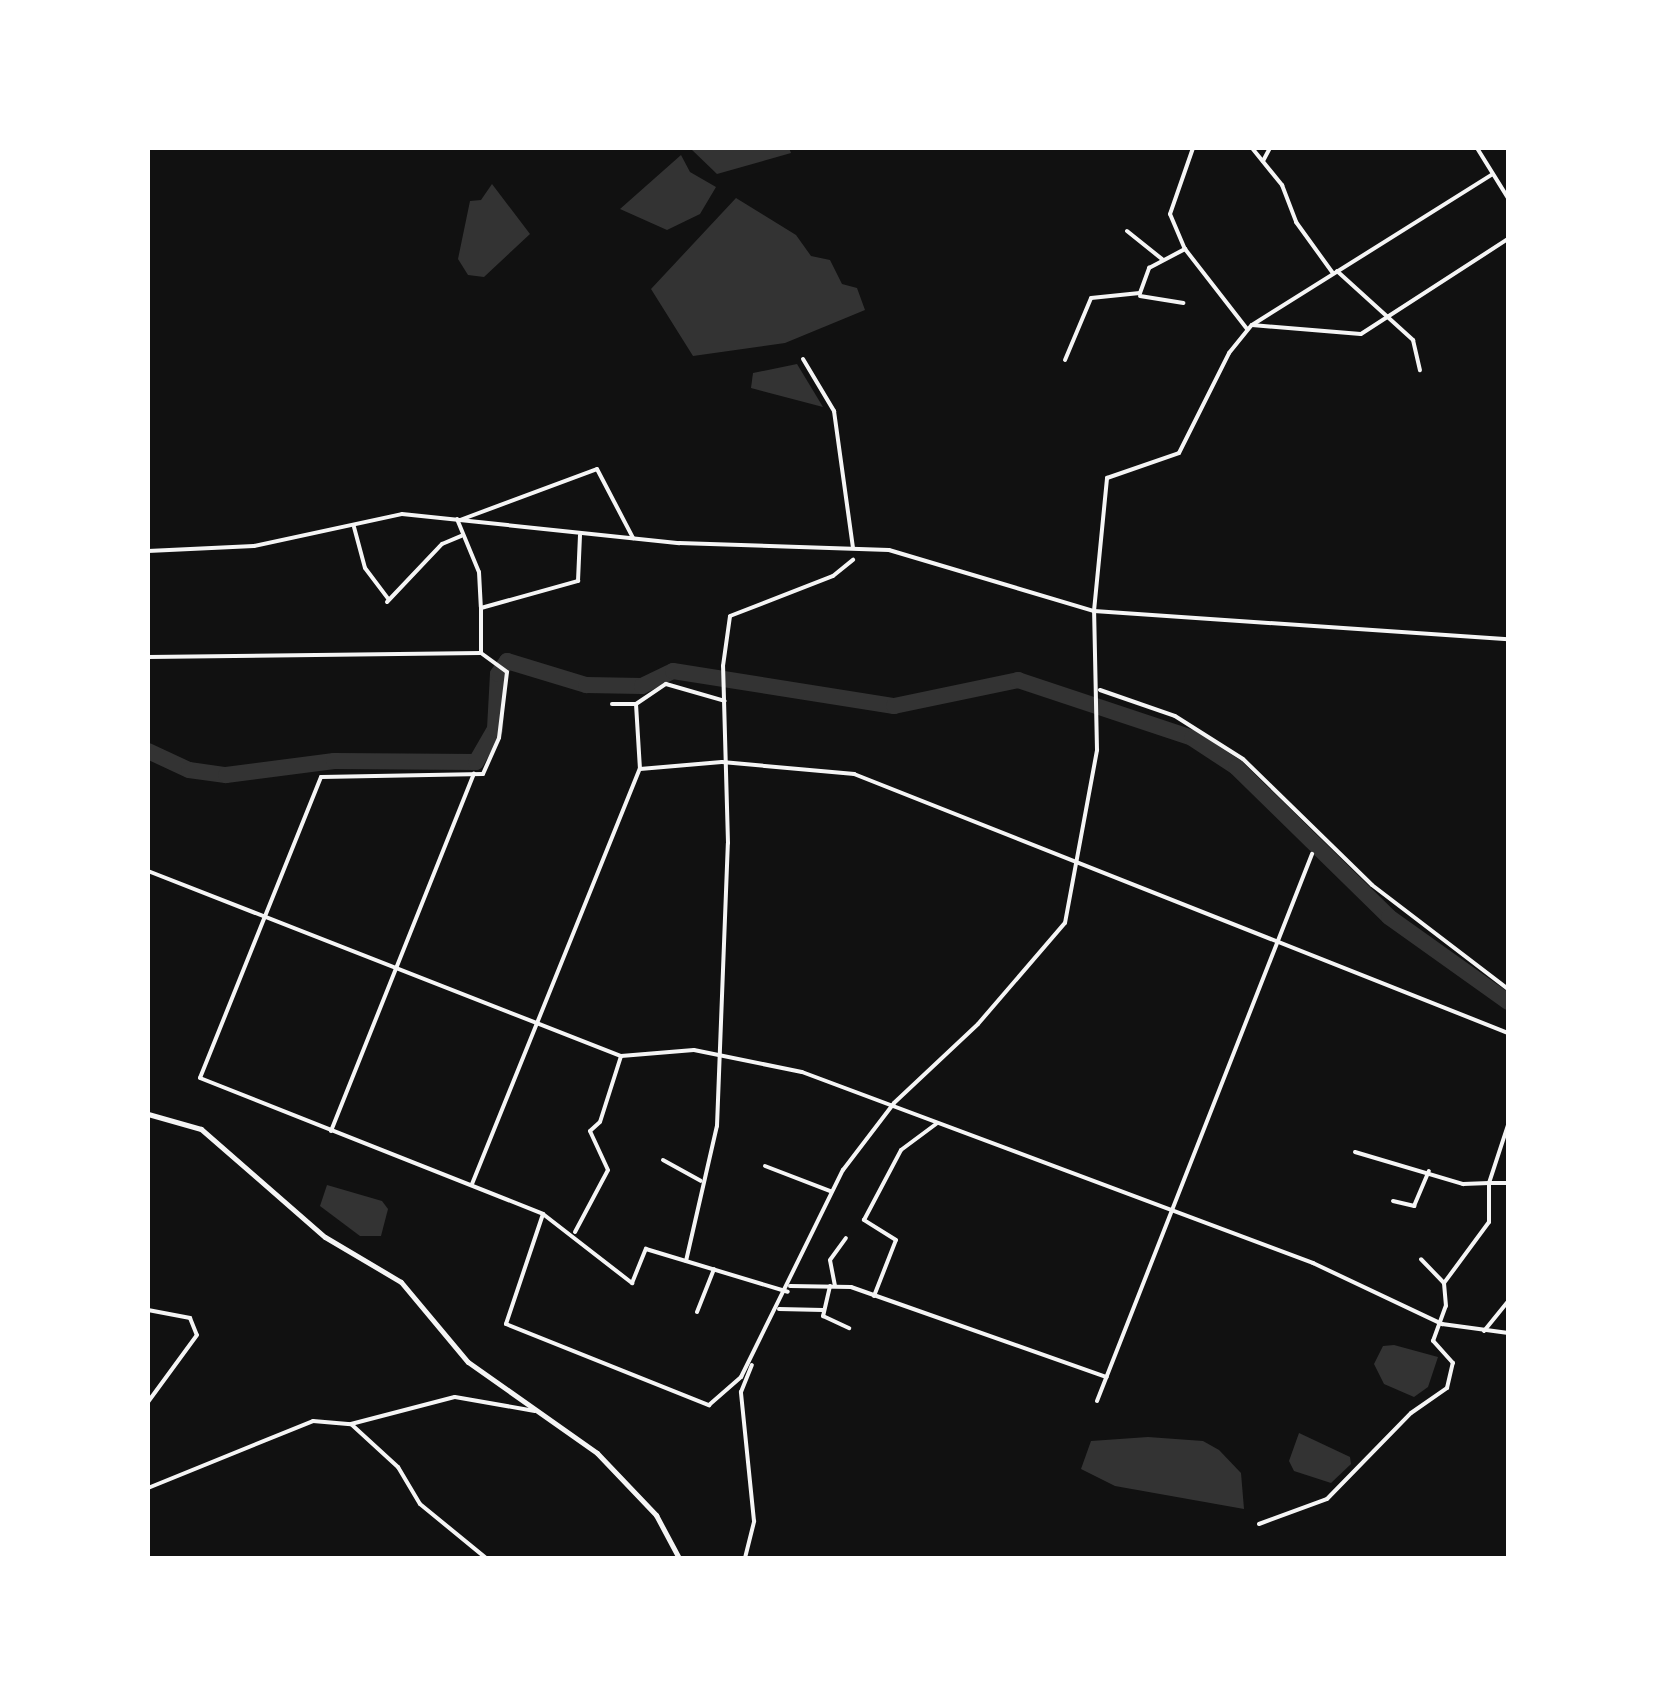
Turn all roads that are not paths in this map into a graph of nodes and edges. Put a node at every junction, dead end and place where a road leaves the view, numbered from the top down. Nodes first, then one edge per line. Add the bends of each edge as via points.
1 (1193, 148) edge
2 (1252, 148) edge
3 (1270, 148) edge
4 (1477, 148) edge
5 (1263, 161) junction
6 (1493, 174) junction
7 (1508, 198) edge
8 (1127, 231) dead end
9 (1508, 239) edge
10 (1185, 249) junction
11 (1162, 259) junction
12 (1335, 272) junction
13 (1140, 296) dead end
14 (1183, 303) dead end
15 (1380, 317) junction
16 (1250, 327) junction
17 (803, 359) dead end
18 (1065, 360) dead end
19 (1420, 370) dead end
20 (458, 520) junction
21 (354, 527) junction
22 (580, 534) junction
23 (461, 536) junction
24 (633, 538) junction
25 (853, 548) junction
26 (148, 551) edge
27 (853, 560) dead end
28 (481, 608) junction
29 (1094, 611) junction
30 (1508, 639) edge
31 (481, 653) junction
32 (148, 657) edge
33 (1100, 693) junction
34 (725, 701) junction
35 (612, 704) dead end
36 (636, 704) junction
37 (722, 762) junction
38 (640, 769) junction
39 (474, 774) junction
40 (1312, 854) dead end
41 (1074, 858) junction
42 (148, 871) edge
43 (265, 915) junction
44 (1279, 938) junction
45 (398, 968) junction
46 (1508, 989) edge
47 (535, 1022) junction
48 (1508, 1033) edge
49 (719, 1053) junction
50 (621, 1056) junction
51 (894, 1103) junction
52 (148, 1114) edge
53 (937, 1124) junction
54 (1508, 1125) edge
55 (331, 1131) junction
56 (1355, 1152) dead end
57 (663, 1160) dead end
58 (765, 1166) dead end
59 (1429, 1171) junction
60 (701, 1181) junction
61 (1489, 1183) junction
62 (1508, 1183) edge
63 (472, 1184) junction
64 (830, 1191) junction
65 (1393, 1201) dead end
66 (1174, 1210) junction
67 (543, 1214) junction
68 (575, 1232) junction
69 (846, 1238) dead end
70 (1421, 1259) dead end
71 (686, 1261) junction
72 (714, 1269) junction
73 (1444, 1283) junction
74 (833, 1286) junction
75 (789, 1289) junction
76 (874, 1296) junction
77 (1508, 1301) edge
78 (779, 1309) junction
79 (148, 1310) edge
80 (823, 1310) junction
81 (697, 1312) dead end
82 (1442, 1324) junction
83 (849, 1328) dead end
84 (1484, 1331) junction
85 (1508, 1333) edge
86 (754, 1356) junction
87 (1107, 1377) junction
88 (1097, 1401) dead end
89 (148, 1402) edge
90 (538, 1412) junction
91 (351, 1424) junction
92 (148, 1488) edge
93 (1259, 1524) dead end
94 (486, 1558) edge
95 (679, 1558) edge
96 (745, 1558) edge

1 - 10 street via 1170,214
2 - 5 street
3 - 5 street
4 - 6 street
5 - 12 street
6 - 7 street
6 - 12 street
8 - 11 street
9 - 15 street
10 - 11 street
10 - 16 street
11 - 18 street via 1149,268 1140,293 1091,298
12 - 15 street
12 - 16 street
13 - 14 street
15 - 16 street via 1351,337
15 - 19 street via 1417,345
16 - 29 street via 1179,453 1107,478
17 - 25 street via 834,411
20 - 21 street via 402,514
20 - 22 street
20 - 23 street
20 - 24 street via 599,469
21 - 23 street via 365,568 387,600 442,544
21 - 26 street via 254,546
22 - 24 street
22 - 28 street via 578,581
23 - 28 street via 479,572
24 - 25 street
25 - 29 street via 906,552
27 - 34 street via 820,582 730,616
28 - 31 street
29 - 30 street
29 - 33 street
31 - 32 street
31 - 39 street via 507,672 505,713 483,774
33 - 41 street
33 - 46 street via 1175,716 1222,744 1372,885
34 - 36 street via 659,684
34 - 37 street
35 - 36 street
36 - 38 street
37 - 38 street
37 - 41 street via 854,774
37 - 49 street via 728,843
38 - 47 street
39 - 43 street via 321,777
39 - 45 street
40 - 44 street
41 - 44 street
41 - 51 street via 1056,941
42 - 43 street
43 - 45 street
43 - 55 street via 200,1078
44 - 48 street
44 - 66 street
45 - 47 street
45 - 55 street
47 - 50 street
47 - 63 street
49 - 50 street
49 - 51 street
49 - 60 street via 717,1126
50 - 68 street via 600,1122 590,1131 608,1170
51 - 53 street
51 - 64 street
52 - 90 main road via 201,1129 223,1145 325,1237 401,1282 468,1362
53 - 66 street via 984,1134
53 - 76 street via 901,1150 864,1220 896,1240
54 - 61 street
55 - 63 street
56 - 59 street
57 - 60 street
58 - 64 street
59 - 61 street
59 - 65 street via 1414,1206
60 - 71 street
61 - 62 street
61 - 73 street via 1489,1222
63 - 67 street
64 - 75 street
66 - 82 street
66 - 87 street
67 - 68 street
67 - 86 street via 506,1324 709,1405
68 - 71 street via 632,1283 646,1249
69 - 74 street via 830,1260
70 - 73 street
71 - 72 street
72 - 75 street
72 - 81 street
73 - 82 street
74 - 75 street
74 - 76 street
74 - 80 street
75 - 78 street
76 - 87 street
77 - 84 street
78 - 80 street
78 - 86 street
79 - 89 street via 190,1318 197,1335
80 - 83 street via 829,1322
82 - 84 street
82 - 93 street via 1433,1341 1453,1363 1447,1388 1411,1413 1327,1499
84 - 85 street
86 - 96 street via 741,1392 754,1521
87 - 88 street
90 - 91 street via 455,1397
90 - 95 main road via 597,1453 639,1494
91 - 92 street via 313,1421
91 - 94 street via 398,1467 420,1504

